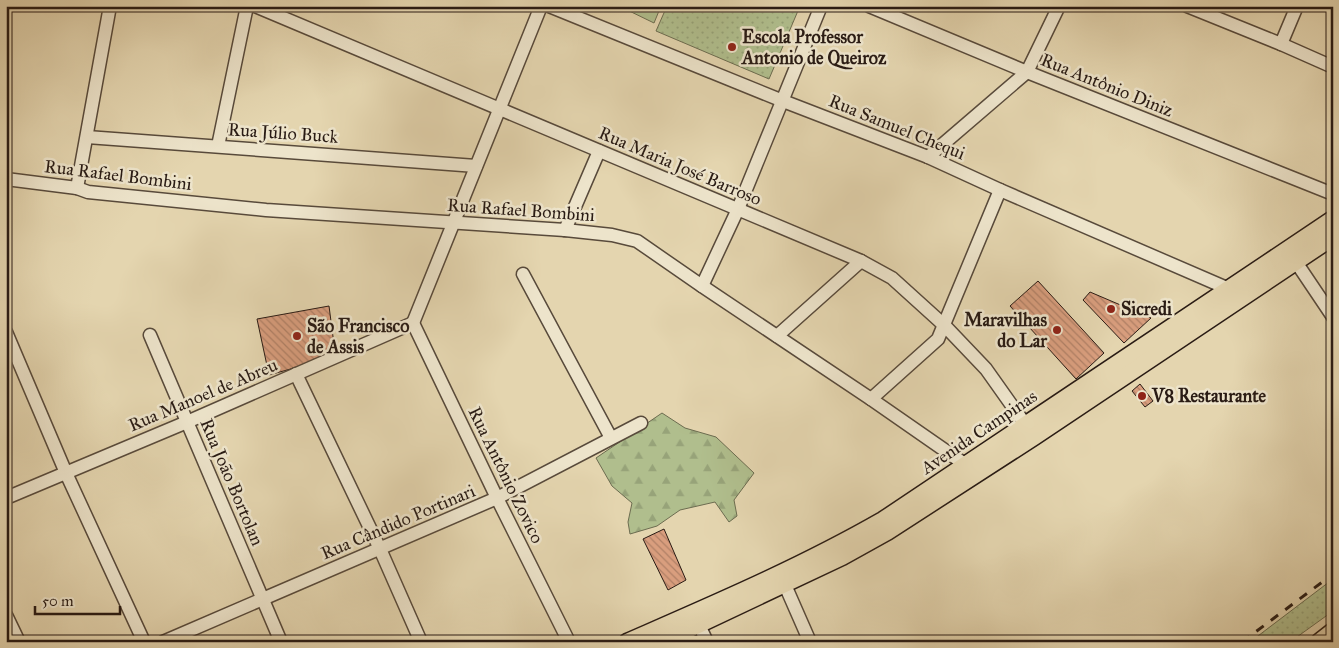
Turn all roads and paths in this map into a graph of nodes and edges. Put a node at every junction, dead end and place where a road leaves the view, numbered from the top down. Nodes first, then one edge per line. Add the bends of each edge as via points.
1 (110, 6) edge
2 (247, 6) edge
3 (255, 6) edge
4 (541, 6) edge
5 (549, 6) edge
6 (821, 6) edge
7 (869, 6) edge
8 (1058, 6) edge
9 (1187, 6) edge
10 (1297, 6) edge
11 (1281, 44) junction
12 (1333, 67) edge
13 (1027, 72) junction
14 (783, 101) junction
15 (499, 108) junction
16 (87, 137) junction
17 (218, 146) junction
18 (599, 151) junction
19 (928, 156) junction
20 (476, 166) junction
21 (6, 179) edge
22 (77, 188) junction
23 (1000, 190) junction
24 (1333, 194) edge
25 (738, 209) junction
26 (1333, 219) edge
27 (455, 222) junction
28 (565, 230) junction
29 (1333, 238) edge
30 (861, 261) junction
31 (1296, 262) junction
32 (523, 274) dead end
33 (702, 286) junction
34 (1229, 289) junction
35 (1333, 317) edge
36 (414, 323) junction
37 (944, 326) junction
38 (6, 332) edge
39 (150, 335) dead end
40 (777, 336) junction
41 (296, 374) junction
42 (871, 399) junction
43 (187, 422) junction
44 (641, 423) dead end
45 (1030, 430) junction
46 (611, 438) junction
47 (966, 465) junction
48 (66, 473) junction
49 (6, 498) edge
50 (496, 498) junction
51 (380, 549) junction
52 (785, 585) junction
53 (262, 598) junction
54 (6, 615) edge
55 (700, 625) junction
56 (1333, 631) edge
57 (19, 642) edge
58 (144, 642) edge
59 (164, 642) edge
60 (281, 642) edge
61 (422, 642) edge
62 (569, 642) edge
63 (627, 642) edge
64 (662, 642) edge
65 (707, 642) edge
66 (810, 642) edge
67 (1319, 642) edge

1 - 16 street
2 - 17 street
3 - 15 street, Rua Maria José Barroso
4 - 15 street
5 - 14 street, Rua Samuel Chequi
6 - 14 street
7 - 13 street, Rua Antônio Diniz
8 - 13 street
9 - 11 street
10 - 11 street
11 - 12 street
13 - 19 street
13 - 24 street, Rua Antônio Diniz
14 - 19 street, Rua Samuel Chequi
14 - 25 street
15 - 18 street, Rua Maria José Barroso
15 - 20 street
16 - 17 street, Rua Júlio Buck
16 - 22 street
17 - 20 street, Rua Júlio Buck
18 - 25 street, Rua Maria José Barroso
18 - 28 street
19 - 23 street, Rua Samuel Chequi
20 - 27 street
21 - 22 street, Rua Rafael Bombini
22 - 27 street, Rua Rafael Bombini via 88,192 266,210
23 - 34 street, Rua Samuel Chequi
23 - 37 street
25 - 30 street, Rua Maria José Barroso
25 - 33 street
26 - 34 main road, Avenida Campinas
27 - 28 street, Rua Rafael Bombini
27 - 36 street
28 - 33 street, Rua Rafael Bombini via 637,241
29 - 31 main road, Avenida Campinas
30 - 37 street, Rua Maria José Barroso via 892,278
30 - 40 street
31 - 35 street
31 - 45 main road, Avenida Campinas
32 - 46 street
33 - 40 street, Rua Rafael Bombini
34 - 45 main road, Avenida Campinas
36 - 41 street, Rua Manoel de Abreu
36 - 50 street, Rua Antônio Zovico
37 - 42 street via 938,339
37 - 45 street, Rua Maria José Barroso via 986,369
38 - 48 street
39 - 43 street, Rua João Bortolan
40 - 42 street, Rua Rafael Bombini
41 - 43 street, Rua Manoel de Abreu
41 - 51 street
42 - 47 street, Rua Rafael Bombini
43 - 48 street, Rua Manoel de Abreu
43 - 53 street, Rua João Bortolan
44 - 46 street, Rua Cândido Portinari
45 - 47 main road, Avenida Campinas
45 - 52 main road, Avenida Campinas via 888,532
46 - 50 street, Rua Cândido Portinari
47 - 63 main road, Avenida Campinas via 838,546
48 - 49 street, Rua Manoel de Abreu
48 - 58 street
50 - 51 street, Rua Cândido Portinari
50 - 62 street, Rua Antônio Zovico
51 - 53 street, Rua Cândido Portinari
51 - 61 street
52 - 55 main road, Avenida Campinas
52 - 66 street
53 - 59 street, Rua Cândido Portinari
53 - 60 street, Rua João Bortolan
54 - 57 street
55 - 64 main road, Avenida Campinas
55 - 65 street
56 - 67 main road

